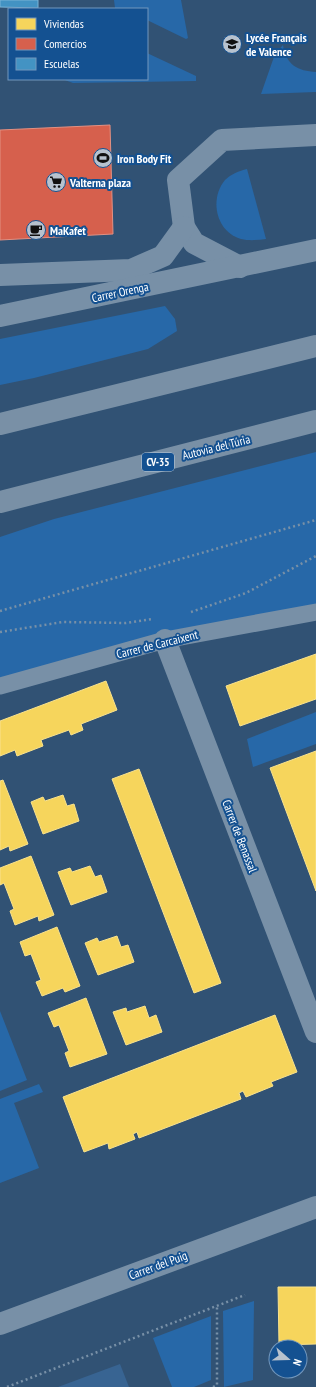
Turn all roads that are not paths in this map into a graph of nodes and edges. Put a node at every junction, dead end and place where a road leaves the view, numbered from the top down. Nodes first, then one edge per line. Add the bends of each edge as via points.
1 (316, 135) edge
2 (184, 227) junction
3 (316, 250) edge
4 (240, 267) junction
5 (0, 275) edge
6 (0, 316) edge
7 (316, 346) edge
8 (316, 421) edge
9 (0, 424) edge
10 (0, 502) edge
11 (316, 612) edge
12 (165, 640) junction
13 (0, 686) edge
14 (316, 1032) edge
15 (316, 1207) edge
16 (0, 1324) edge

1 - 2 street via 222,140 178,180
2 - 4 street via 194,243
2 - 5 street, Carrer Orenga via 163,256 131,270
3 - 4 street, Carrer Orenga
4 - 6 street, Carrer Orenga
7 - 9 highway
8 - 10 highway, Autovia del Túria / CV-35
11 - 12 street, Carrer de Carcaixent
12 - 13 street, Carrer de Carcaixent
12 - 14 street, Carrer de Benassal
15 - 16 street, Carrer del Puig

